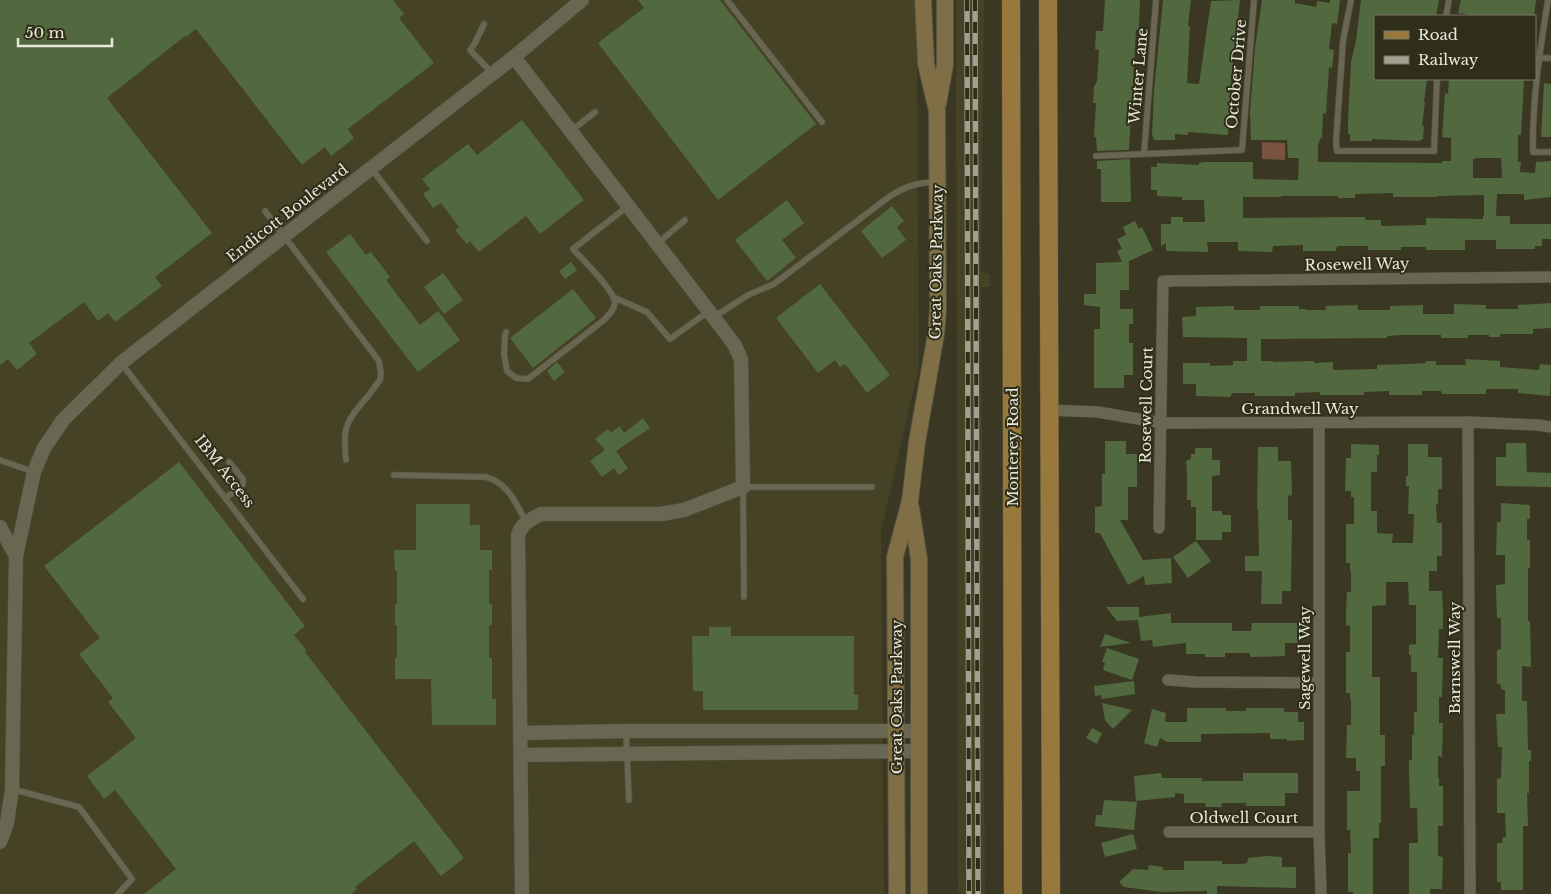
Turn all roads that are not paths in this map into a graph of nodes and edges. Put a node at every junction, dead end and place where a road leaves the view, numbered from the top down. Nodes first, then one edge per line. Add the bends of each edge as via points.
1 (582, 0) edge
2 (727, 0) edge
3 (924, 0) edge
4 (945, 0) edge
5 (1011, 0) edge
6 (1048, 0) edge
7 (1156, 0) edge
8 (1254, 0) edge
9 (1351, 0) edge
10 (1449, 0) edge
11 (1548, 0) edge
12 (1446, 15) edge
13 (484, 24) dead end
14 (514, 58) junction
15 (1538, 58) junction
16 (1551, 58) edge
17 (493, 74) junction
18 (1437, 80) edge
19 (936, 111) junction
20 (595, 112) dead end
21 (822, 122) dead end
22 (571, 131) junction
23 (1551, 152) edge
24 (1144, 154) junction
25 (1096, 156) dead end
26 (371, 168) junction
27 (938, 182) junction
28 (628, 206) junction
29 (265, 211) dead end
30 (685, 220) dead end
31 (284, 236) junction
32 (427, 241) dead end
33 (657, 244) junction
34 (1551, 277) edge
35 (1162, 281) joint
36 (614, 297) junction
37 (711, 314) junction
38 (506, 332) dead end
39 (121, 364) junction
40 (1049, 410) junction
41 (1468, 422) junction
42 (1162, 423) junction
43 (1319, 423) junction
44 (1551, 427) edge
45 (0, 460) edge
46 (346, 460) dead end
47 (229, 462) dead end
48 (34, 472) junction
49 (394, 475) dead end
50 (743, 487) junction
51 (872, 487) dead end
52 (225, 498) junction
53 (910, 501) junction
54 (526, 522) junction
55 (0, 527) edge
56 (1159, 528) dead end
57 (16, 556) junction
58 (744, 597) dead end
59 (303, 599) dead end
60 (1168, 680) dead end
61 (1319, 682) junction
62 (896, 731) junction
63 (920, 731) junction
64 (626, 732) junction
65 (520, 733) junction
66 (919, 751) junction
67 (896, 752) junction
68 (627, 753) junction
69 (520, 755) junction
70 (12, 789) junction
71 (629, 800) dead end
72 (1169, 832) dead end
73 (1319, 832) junction
74 (0, 842) edge
75 (522, 892) edge
76 (118, 894) edge
77 (897, 894) edge
78 (919, 894) edge
79 (1013, 894) edge
80 (1051, 894) edge
81 (1321, 894) edge
82 (1470, 894) edge

1 - 14 street, Endicott Boulevard
2 - 21 lane
3 - 19 main road, Great Oaks Parkway via 926,64
4 - 19 main road, Great Oaks Parkway via 945,65
5 - 79 main road, Monterey Road
6 - 40 main road
7 - 24 lane, Winter Lane
8 - 24 lane, October Drive via 1242,150
9 - 18 lane via 1343,41 1337,151 1434,151
10 - 12 lane
11 - 15 lane
13 - 17 lane via 470,50
14 - 17 street, Endicott Boulevard
14 - 22 street
15 - 16 lane
15 - 23 lane via 1533,152
17 - 26 street, Endicott Boulevard
19 - 27 main road, Great Oaks Parkway
20 - 22 lane
22 - 28 street
24 - 25 lane
26 - 31 street, Endicott Boulevard
26 - 32 lane
27 - 37 lane via 905,187 774,284
27 - 53 main road, Great Oaks Parkway via 936,334
28 - 33 street
28 - 36 lane via 573,249
29 - 31 lane
30 - 33 lane
31 - 39 street, Endicott Boulevard
31 - 46 lane via 379,361 381,368 380,380 349,418 344,446
33 - 37 street
34 - 35 street, Rosewell Way
35 - 42 street, Rosewell Court
36 - 37 lane via 647,312 670,339
36 - 38 lane via 613,309 604,320 528,379 516,378 507,371
37 - 50 street via 741,358
39 - 48 street, Endicott Boulevard via 63,420 44,448
39 - 52 lane, IBM Access
40 - 42 street, Grandwell Way via 1098,412
40 - 80 main road
41 - 43 street, Grandwell Way
41 - 44 street, Grandwell Way
41 - 82 street, Barnswell Way
42 - 43 street, Grandwell Way
42 - 56 street, Rosewell Court
43 - 61 street, Sagewell Way
45 - 48 lane
47 - 52 lane via 243,483
48 - 57 street, Endicott Boulevard
49 - 54 lane via 494,479 510,494
50 - 51 lane
50 - 54 street via 684,510 661,514 541,514
50 - 58 lane
52 - 59 lane, IBM Access
53 - 62 main road, Great Oaks Parkway via 896,557
53 - 63 main road, Great Oaks Parkway via 919,559
54 - 65 street via 518,535
55 - 57 street
57 - 70 street, Endicott Boulevard
60 - 61 street
61 - 73 street, Sagewell Way
62 - 63 street
62 - 64 street
62 - 67 main road, Great Oaks Parkway
63 - 66 main road, Great Oaks Parkway
64 - 65 street
64 - 68 lane
65 - 69 street
66 - 67 street
66 - 78 main road, Great Oaks Parkway
67 - 68 street
67 - 77 main road, Great Oaks Parkway
68 - 69 street
68 - 71 lane
69 - 75 street
70 - 74 street, Endicott Boulevard via 8,823
70 - 76 lane via 79,807 132,880
72 - 73 street, Oldwell Court
73 - 81 street, Sagewell Way

